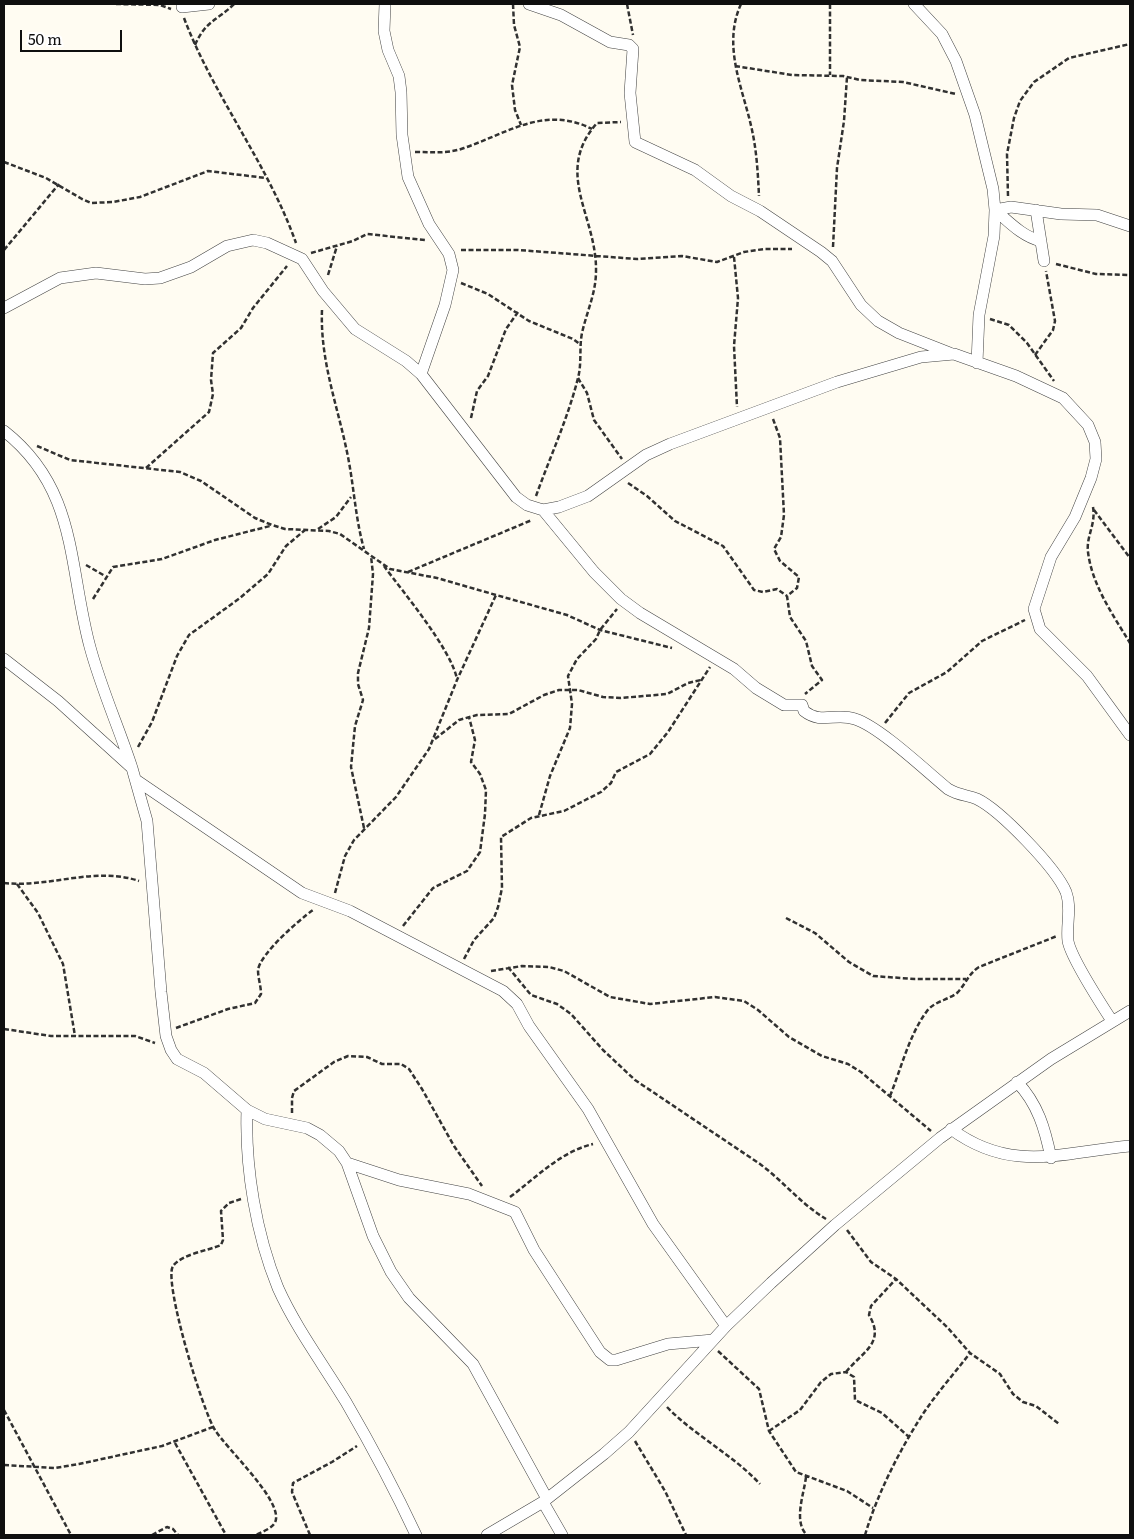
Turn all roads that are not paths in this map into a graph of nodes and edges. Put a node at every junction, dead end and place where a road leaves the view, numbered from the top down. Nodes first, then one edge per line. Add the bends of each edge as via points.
1 (209, 4) edge
2 (385, 4) edge
3 (529, 4) edge
4 (914, 4) edge
5 (179, 12) road end
6 (1000, 209) junction
7 (1036, 210) junction
8 (1130, 226) edge
9 (1041, 241) junction
10 (1044, 261) road end
11 (4, 308) edge
12 (954, 354) junction
13 (977, 363) junction
14 (421, 374) junction
15 (4, 431) edge
16 (541, 511) junction
17 (4, 659) edge
18 (1130, 735) edge
19 (130, 763) junction
20 (136, 780) junction
21 (1130, 1011) edge
22 (1112, 1021) junction
23 (1017, 1082) junction
24 (247, 1110) junction
25 (951, 1129) junction
26 (1130, 1146) edge
27 (1051, 1158) junction
28 (347, 1163) junction
29 (726, 1326) junction
30 (712, 1342) junction
31 (544, 1500) junction
32 (416, 1535) edge
33 (487, 1535) edge
34 (562, 1535) edge

1 - 5 street
2 - 14 street via 384,31 401,92 404,154 411,188 452,261 453,273 445,305
3 - 12 street via 562,15 610,42 629,45 633,49 630,93 633,137 641,146 695,170 816,249 832,261 860,305 878,321 899,334
4 - 6 street via 931,20 948,44 968,95
6 - 7 street
6 - 9 street via 1020,231 1033,240
6 - 13 street via 979,315
7 - 8 street via 1097,215
7 - 9 street
9 - 10 street
11 - 14 street via 60,278 102,274 160,278 191,267 227,246 253,240 299,257 355,329
12 - 13 street
12 - 16 street via 921,357 880,368 738,419 646,455 588,496
13 - 18 street via 1016,376 1063,398 1088,425 1095,442 1096,459 1087,488 1075,517 1051,557 1034,609 1040,629 1087,676
14 - 16 street via 516,497
15 - 19 street via 49,482 64,516 99,677
16 - 22 street via 594,572 640,613 734,669 784,705 802,705 804,711 817,719 850,717 868,725 948,789 982,802 1030,845 1056,874 1065,890 1069,909 1067,931 1071,951
17 - 19 street
19 - 20 street
20 - 24 street via 147,820 165,1031 170,1050 177,1059 204,1073
20 - 29 street via 302,893 350,911 504,991 517,1004 570,1082 610,1144 653,1224
21 - 22 street
22 - 23 street
23 - 25 street
23 - 27 street via 1034,1101
24 - 28 street via 265,1119 307,1128 339,1151
24 - 32 street via 254,1195 264,1246 278,1287 345,1401
25 - 27 street via 968,1141 998,1154
25 - 29 street via 838,1223
26 - 27 street via 1073,1152
28 - 30 street via 399,1180 452,1189 515,1212 534,1250 605,1357 616,1360 668,1344
28 - 31 street via 373,1236 391,1272 410,1298 473,1364
29 - 30 street
30 - 31 street via 629,1432
31 - 33 street
31 - 34 street

